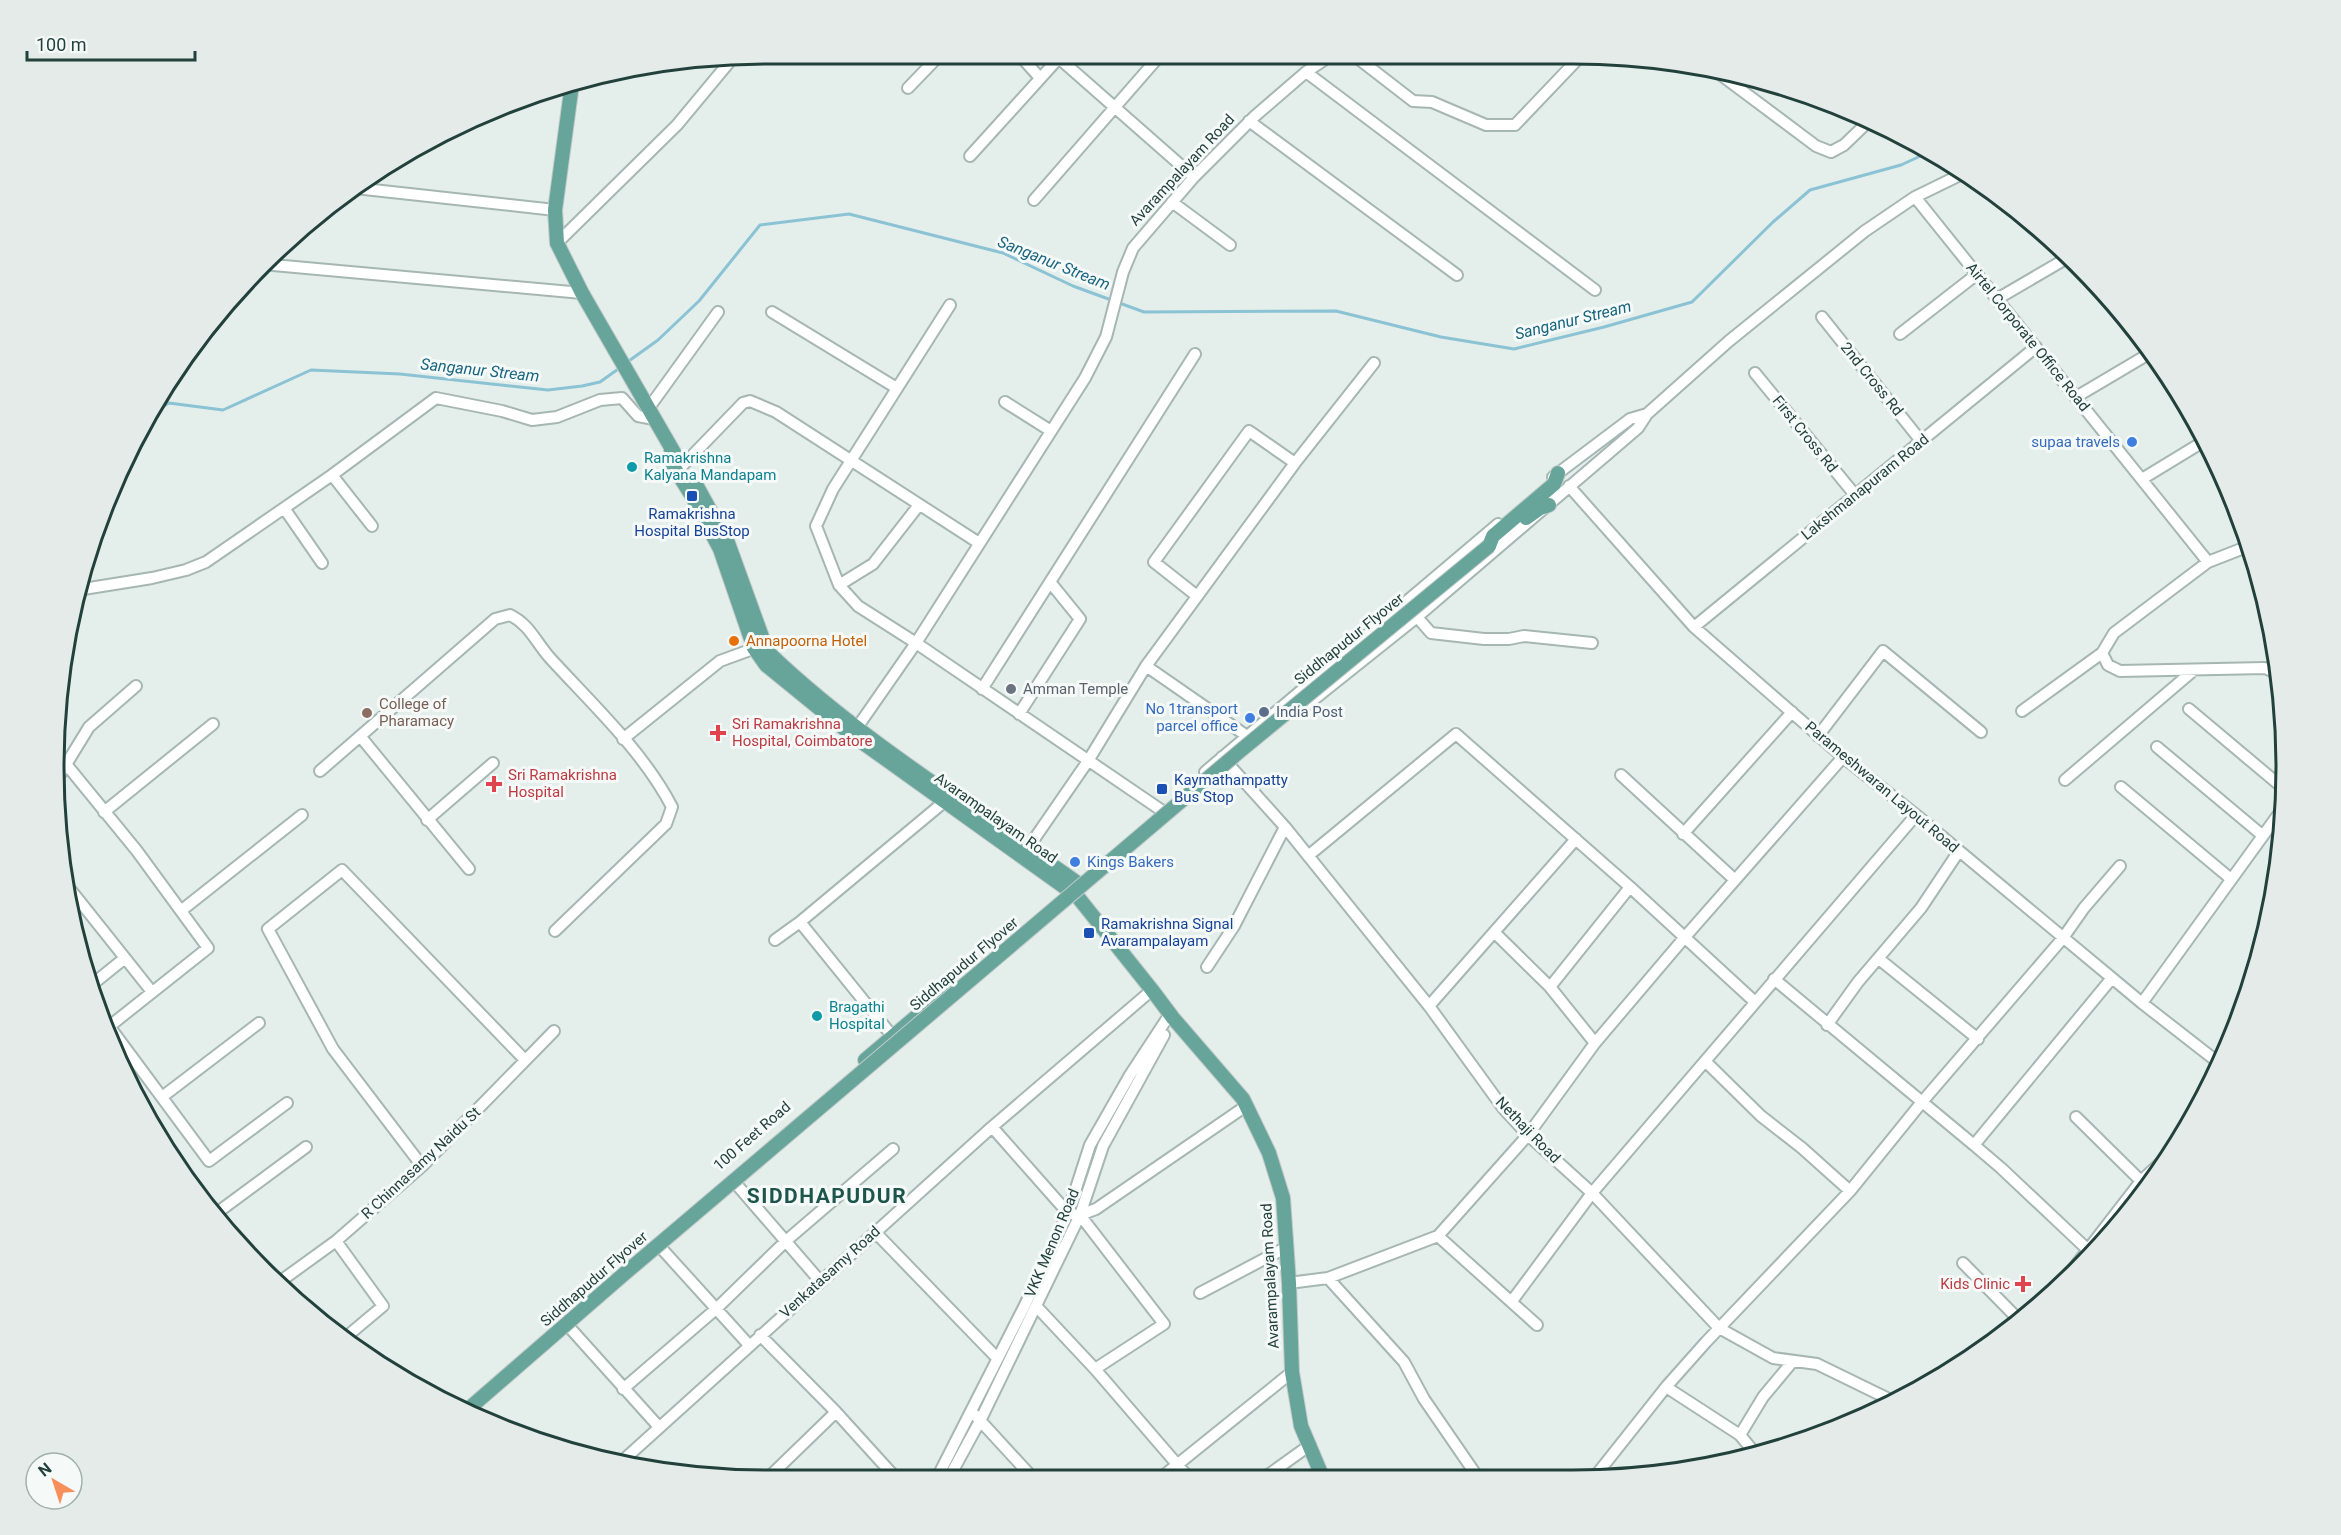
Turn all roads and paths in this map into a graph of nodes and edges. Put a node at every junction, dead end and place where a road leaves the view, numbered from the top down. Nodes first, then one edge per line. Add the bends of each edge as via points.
1 (931, 64) edge
2 (1028, 64) edge
3 (1055, 64) edge
4 (1064, 64) edge
5 (1153, 64) edge
6 (1318, 64) edge
7 (1365, 64) edge
8 (1572, 64) edge
9 (726, 66) edge
10 (1306, 72) junction
11 (1040, 78) junction
12 (1731, 83) edge
13 (908, 88) dead end
14 (571, 93) edge
15 (1116, 108) junction
16 (1250, 121) junction
17 (1863, 127) edge
18 (970, 156) dead end
19 (1194, 177) junction
20 (1955, 177) edge
21 (372, 186) edge
22 (1915, 197) junction
23 (1035, 200) dead end
24 (1172, 202) junction
25 (555, 210) junction
26 (557, 243) junction
27 (1230, 245) dead end
28 (2061, 261) edge
29 (275, 265) edge
30 (1977, 274) junction
31 (1457, 275) dead end
32 (1595, 291) dead end
33 (582, 293) junction
34 (1997, 299) junction
35 (950, 305) dead end
36 (718, 312) dead end
37 (772, 312) dead end
38 (1822, 317) dead end
39 (1900, 334) dead end
40 (2036, 347) junction
41 (1195, 354) dead end
42 (2143, 357) edge
43 (1374, 363) dead end
44 (1755, 373) dead end
45 (895, 387) junction
46 (2076, 397) junction
47 (1005, 402) dead end
48 (648, 410) junction
49 (1647, 414) junction
50 (1051, 431) junction
51 (1921, 441) junction
52 (2198, 445) edge
53 (671, 449) junction
54 (851, 459) junction
55 (1295, 464) junction
56 (683, 465) junction
57 (1558, 472) junction
58 (332, 475) junction
59 (2142, 479) junction
60 (1569, 486) junction
61 (1855, 495) junction
62 (919, 505) junction
63 (1549, 505) junction
64 (284, 508) junction
65 (1520, 518) junction
66 (372, 526) dead end
67 (979, 543) junction
68 (2241, 549) edge
69 (2208, 562) junction
70 (322, 563) dead end
71 (1050, 582) junction
72 (839, 585) junction
73 (87, 588) edge
74 (1197, 596) junction
75 (1417, 617) junction
76 (1694, 627) junction
77 (916, 643) junction
78 (1592, 643) dead end
79 (759, 647) junction
80 (2102, 653) junction
81 (1146, 666) junction
82 (2194, 670) junction
83 (2269, 670) edge
84 (136, 686) dead end
85 (982, 689) junction
86 (2189, 709) dead end
87 (2022, 711) dead end
88 (1791, 712) junction
89 (1019, 714) junction
90 (213, 724) dead end
91 (855, 731) junction
92 (1982, 732) dead end
93 (360, 736) junction
94 (1247, 736) junction
95 (1818, 736) junction
96 (623, 739) junction
97 (2157, 747) dead end
98 (1222, 757) junction
99 (1843, 757) junction
100 (1088, 761) junction
101 (494, 763) dead end
102 (66, 764) junction
103 (1230, 766) junction
104 (64, 767) edge
105 (320, 771) dead end
106 (1621, 775) dead end
107 (2065, 780) dead end
108 (2276, 782) edge
109 (2121, 787) dead end
110 (944, 802) junction
111 (1161, 810) junction
112 (104, 812) junction
113 (302, 815) dead end
114 (1916, 815) junction
115 (2274, 819) edge
116 (427, 820) junction
117 (1285, 827) junction
118 (1683, 834) junction
119 (2262, 835) junction
120 (1576, 839) junction
121 (1028, 848) junction
122 (1959, 851) junction
123 (1308, 856) junction
124 (2120, 866) dead end
125 (469, 869) dead end
126 (2231, 879) junction
127 (1735, 880) junction
128 (1630, 887) junction
129 (1074, 889) junction
130 (77, 898) edge
131 (182, 910) junction
132 (800, 922) junction
133 (555, 931) dead end
134 (1494, 932) junction
135 (1685, 937) junction
136 (2063, 938) junction
137 (775, 940) dead end
138 (125, 958) junction
139 (1879, 959) junction
140 (1207, 967) dead end
141 (2112, 978) junction
142 (1774, 979) junction
143 (98, 980) edge
144 (1550, 987) junction
145 (1152, 990) junction
146 (152, 992) junction
147 (1755, 1002) junction
148 (2142, 1003) junction
149 (1429, 1006) junction
150 (1171, 1016) junction
151 (259, 1023) dead end
152 (113, 1024) edge
153 (1827, 1025) junction
154 (554, 1030) dead end
155 (893, 1036) junction
156 (1978, 1039) junction
157 (1595, 1043) junction
158 (122, 1046) edge
159 (2213, 1058) edge
160 (524, 1059) junction
161 (1705, 1061) junction
162 (162, 1096) junction
163 (1922, 1102) junction
164 (287, 1103) dead end
165 (1246, 1106) junction
166 (2076, 1117) dead end
167 (992, 1127) junction
168 (1528, 1135) junction
169 (1974, 1145) junction
170 (306, 1147) dead end
171 (893, 1149) dead end
172 (422, 1166) junction
173 (2142, 1181) edge
174 (737, 1185) junction
175 (1850, 1191) junction
176 (1592, 1193) junction
177 (222, 1209) edge
178 (1068, 1213) junction
179 (1080, 1215) junction
180 (875, 1232) junction
181 (1438, 1236) junction
182 (787, 1240) junction
183 (336, 1241) junction
184 (1287, 1247) junction
185 (2086, 1248) edge
186 (662, 1249) junction
187 (1963, 1263) dead end
188 (285, 1278) edge
189 (1328, 1278) junction
190 (820, 1281) junction
191 (1289, 1283) junction
192 (1200, 1293) dead end
193 (1512, 1301) junction
194 (1036, 1306) junction
195 (716, 1309) junction
196 (2014, 1315) edge
197 (1537, 1325) dead end
198 (570, 1328) junction
199 (1719, 1328) junction
200 (351, 1333) edge
201 (760, 1335) junction
202 (749, 1345) junction
203 (997, 1358) junction
204 (1793, 1361) junction
205 (1095, 1369) junction
206 (1292, 1372) junction
207 (1666, 1388) junction
208 (623, 1389) junction
209 (1882, 1399) edge
210 (467, 1403) edge
211 (473, 1405) edge
212 (478, 1408) edge
213 (836, 1412) junction
214 (976, 1416) junction
215 (658, 1427) junction
216 (1740, 1435) junction
217 (1310, 1445) junction
218 (1751, 1448) edge
219 (627, 1456) edge
220 (1178, 1464) junction
221 (1601, 1469) edge
222 (776, 1470) edge
223 (889, 1470) edge
224 (942, 1470) edge
225 (953, 1470) edge
226 (1026, 1470) edge
227 (1171, 1470) edge
228 (1183, 1470) edge
229 (1275, 1470) edge
230 (1320, 1470) edge
231 (1468, 1470) edge

1 - 13 street
2 - 11 street
3 - 11 street
4 - 15 street
5 - 15 street
6 - 10 street, Avarampalayam Road
7 - 8 street via 1413,101 1432,102 1486,125 1515,125
9 - 26 street via 677,125
10 - 16 street, Avarampalayam Road
10 - 32 street
11 - 18 street
12 - 17 street via 1816,146 1831,152
14 - 25 main road
15 - 19 street
15 - 23 street
16 - 19 street, Avarampalayam Road
16 - 31 street
19 - 24 street, Avarampalayam Road
20 - 22 street
21 - 25 street
22 - 30 street, Airtel Corporate Office Road
22 - 49 street via 1865,231 1729,341
24 - 27 street
24 - 50 street, Avarampalayam Road via 1133,248 1106,337
25 - 26 main road
26 - 33 main road
28 - 34 street
29 - 33 street
30 - 34 street, Airtel Corporate Office Road
30 - 39 street
33 - 48 main road
34 - 40 street, Airtel Corporate Office Road
35 - 45 street
36 - 48 street
37 - 45 street
38 - 51 street, 2nd Cross Rd
40 - 46 street, Airtel Corporate Office Road
40 - 51 street, Lakshmanapuram Road
41 - 71 street
42 - 46 street
43 - 55 street
44 - 61 street, First Cross Rd
45 - 54 street
46 - 59 street, Airtel Corporate Office Road
47 - 50 street
48 - 53 main road
48 - 58 street via 638,416 622,398 600,400 556,417 532,420 436,398
49 - 57 street via 1630,419
49 - 60 street via 1638,428
50 - 67 street, Avarampalayam Road
51 - 61 street, Lakshmanapuram Road
52 - 59 street
53 - 56 main road
53 - 79 main road via 673,466 728,569
54 - 56 street via 776,412 750,401 743,403
54 - 62 street
54 - 72 street via 816,526
55 - 74 street
55 - 74 street via 1249,431 1154,562
56 - 79 main road via 728,543
57 - 65 main road, Siddhapudur Flyover via 1554,484
57 - 94 street
58 - 64 street
58 - 66 street
59 - 69 street, Airtel Corporate Office Road
60 - 63 street
60 - 76 street, Parameshwaran Layout Road
61 - 76 street, Lakshmanapuram Road
62 - 67 street
62 - 72 street via 873,564
63 - 65 main road, Siddhapudur Flyover
63 - 75 street
64 - 70 street
64 - 73 street via 206,562 152,578
65 - 211 main road, Siddhapudur Flyover, bridge via 1239,751
67 - 77 street, Avarampalayam Road
68 - 69 street
69 - 80 street via 2114,633
71 - 85 street
71 - 89 street via 1080,619
72 - 77 street via 858,606
74 - 81 street
75 - 78 street via 1431,633
75 - 103 street
76 - 88 street, Parameshwaran Layout Road
77 - 85 street
77 - 91 street, Avarampalayam Road
79 - 91 main road
79 - 96 street via 720,661
80 - 82 street via 2108,666 2120,671
80 - 87 street
81 - 94 street
81 - 100 street
82 - 83 street
82 - 107 street
84 - 102 street via 89,727
85 - 89 street
86 - 108 street
88 - 95 street, Parameshwaran Layout Road
88 - 118 street
89 - 100 street
90 - 112 street
91 - 110 main road, Avarampalayam Road
91 - 121 main road
92 - 95 street via 1883,651
93 - 96 street via 495,619 510,615 524,622 543,650
93 - 105 street
93 - 116 street
94 - 98 street
95 - 99 street, Parameshwaran Layout Road
96 - 133 street via 672,807 666,824
97 - 119 street
98 - 103 street, Nethaji Road
98 - 111 street
99 - 114 street, Parameshwaran Layout Road
99 - 127 street
100 - 111 street
100 - 121 street
101 - 116 street
102 - 104 street
102 - 112 street
103 - 117 street, Nethaji Road
103 - 129 street
106 - 118 street
109 - 126 street
110 - 129 main road, Avarampalayam Road
110 - 132 street
111 - 129 street
112 - 131 street
113 - 131 street
114 - 122 street, Parameshwaran Layout Road
114 - 142 street
115 - 119 street
116 - 125 street
117 - 123 street, Nethaji Road
117 - 140 street via 1234,926
118 - 127 street
119 - 126 street
120 - 123 street via 1456,734
120 - 128 street
120 - 134 street
121 - 129 main road
122 - 136 street, Parameshwaran Layout Road
122 - 139 street via 1921,908
123 - 149 street, Nethaji Road
124 - 136 street
126 - 148 street
127 - 135 street
128 - 135 street
128 - 144 street
129 - 145 main road, Avarampalayam Road
129 - 155 main road, 100 Feet Road
129 - 174 main road, 100 Feet Road
130 - 138 street
131 - 146 street via 208,948
132 - 137 street
132 - 155 street
134 - 144 street
134 - 149 street
135 - 147 street
135 - 157 street
136 - 141 street, Parameshwaran Layout Road
136 - 156 street
138 - 143 street
138 - 146 street
139 - 153 street
139 - 156 street
141 - 148 street, Parameshwaran Layout Road
141 - 169 street
142 - 147 street
142 - 153 street
144 - 157 street
145 - 150 main road, Avarampalayam Road
145 - 167 street, Venkatasamy Road
146 - 152 street
147 - 161 street
148 - 159 street, Parameshwaran Layout Road
149 - 168 street, Nethaji Road via 1503,1108
150 - 165 main road, Avarampalayam Road
150 - 178 street, VKK Menon Road via 1130,1075 1090,1145
150 - 179 street, VKK Menon Road via 1103,1146
151 - 162 street
153 - 163 street
154 - 160 street, R Chinnasamy Naidu St
155 - 210 main road, 100 Feet Road
156 - 163 street
157 - 168 street
158 - 162 street
160 - 172 street, R Chinnasamy Naidu St
160 - 172 street via 342,870 268,929 333,1049
161 - 175 street via 1761,1116
161 - 176 street
162 - 164 street via 209,1161
163 - 169 street
163 - 175 street
165 - 179 street via 1096,1209
165 - 184 main road, Avarampalayam Road via 1269,1154 1283,1198
166 - 173 street
167 - 178 street
167 - 180 street, Venkatasamy Road
168 - 176 street, Nethaji Road
168 - 181 street
169 - 185 street
170 - 177 street
171 - 182 street
172 - 183 street, R Chinnasamy Naidu St
174 - 182 street
174 - 186 main road, 100 Feet Road
175 - 199 street
176 - 193 street
176 - 199 street, Nethaji Road
178 - 179 street
178 - 203 street, VKK Menon Road
179 - 194 street, VKK Menon Road
179 - 205 street via 1164,1323
180 - 190 street, Venkatasamy Road
180 - 203 street
181 - 189 street
181 - 193 street
182 - 190 street
182 - 195 street
183 - 188 street, R Chinnasamy Naidu St
183 - 200 street via 382,1306
184 - 191 main road, Avarampalayam Road
184 - 192 street
186 - 195 street
186 - 198 main road, 100 Feet Road
187 - 196 street
189 - 191 street
189 - 231 street via 1404,1362
190 - 201 street, Venkatasamy Road
191 - 206 main road, Avarampalayam Road
193 - 197 street
194 - 205 street
194 - 214 street, VKK Menon Road
195 - 202 street
195 - 208 street
198 - 208 street
198 - 212 main road, 100 Feet Road
199 - 204 street, Nethaji Road via 1773,1358
199 - 207 street
201 - 202 street, Venkatasamy Road
201 - 213 street
202 - 215 street, Venkatasamy Road
203 - 214 street, VKK Menon Road
204 - 209 street, Nethaji Road via 1817,1364
204 - 216 street via 1763,1397
205 - 220 street
206 - 217 main road, Avarampalayam Road via 1301,1426
206 - 220 street
207 - 216 street
207 - 221 street
208 - 215 street
213 - 222 street
213 - 223 street
214 - 224 street, VKK Menon Road
214 - 225 street, VKK Menon Road
214 - 226 street
215 - 219 street, Venkatasamy Road
216 - 218 street
217 - 229 street
217 - 230 main road, Avarampalayam Road
220 - 227 street
220 - 228 street

